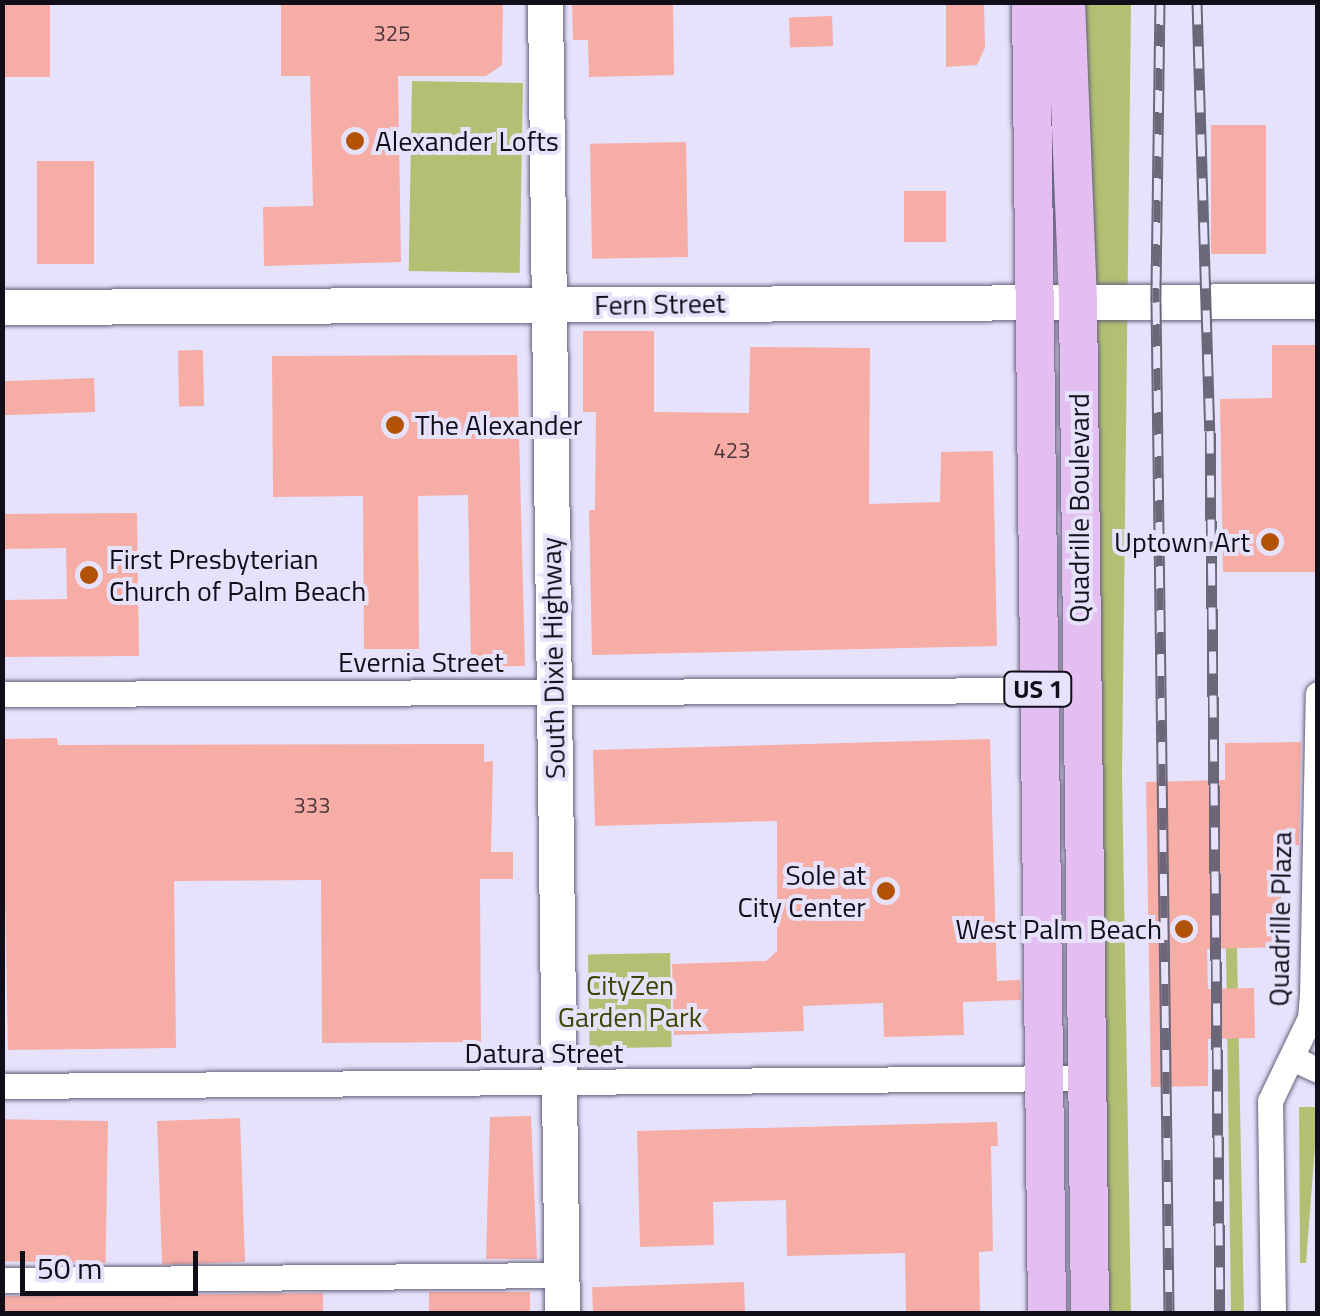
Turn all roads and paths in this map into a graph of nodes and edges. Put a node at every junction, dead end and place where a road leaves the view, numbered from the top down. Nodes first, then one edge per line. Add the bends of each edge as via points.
1 (545, 2) edge
2 (1030, 2) edge
3 (1066, 2) edge
4 (1034, 300) junction
5 (1078, 300) junction
6 (1318, 301) edge
7 (548, 305) junction
8 (2, 307) edge
9 (1038, 690) junction
10 (1080, 690) junction
11 (554, 691) junction
12 (2, 694) edge
13 (1316, 696) edge
14 (1292, 1058) junction
15 (1318, 1070) edge
16 (1044, 1078) junction
17 (1086, 1078) junction
18 (558, 1083) junction
19 (2, 1086) edge
20 (561, 1275) junction
21 (2, 1280) edge
22 (562, 1314) edge
23 (1047, 1314) edge
24 (1090, 1314) edge
25 (1272, 1314) edge

1 - 7 street, South Dixie Highway
2 - 4 main road, Quadrille Boulevard / US 1
3 - 5 main road, Quadrille Boulevard / US 1
4 - 5 street, Fern Street
4 - 7 street, Fern Street
4 - 9 main road, Quadrille Boulevard / US 1
5 - 6 street, Fern Street
5 - 10 main road, Quadrille Boulevard / US 1
7 - 8 street, Fern Street
7 - 11 street, South Dixie Highway
9 - 10 street, Evernia Street
9 - 11 street, Evernia Street
9 - 16 main road, Quadrille Boulevard / US 1
10 - 17 main road, Quadrille Boulevard / US 1
11 - 12 street, Evernia Street
11 - 18 street, South Dixie Highway
13 - 14 street, Quadrille Plaza via 1312,997
14 - 15 street
14 - 25 street, Quadrille Plaza via 1270,1101
16 - 17 street, Datura Street
16 - 18 street, Datura Street
16 - 23 main road, Quadrille Boulevard / US 1
17 - 24 main road, Quadrille Boulevard / US 1
18 - 19 street, Datura Street
18 - 20 street, South Dixie Highway
20 - 21 street
20 - 22 street, South Dixie Highway

